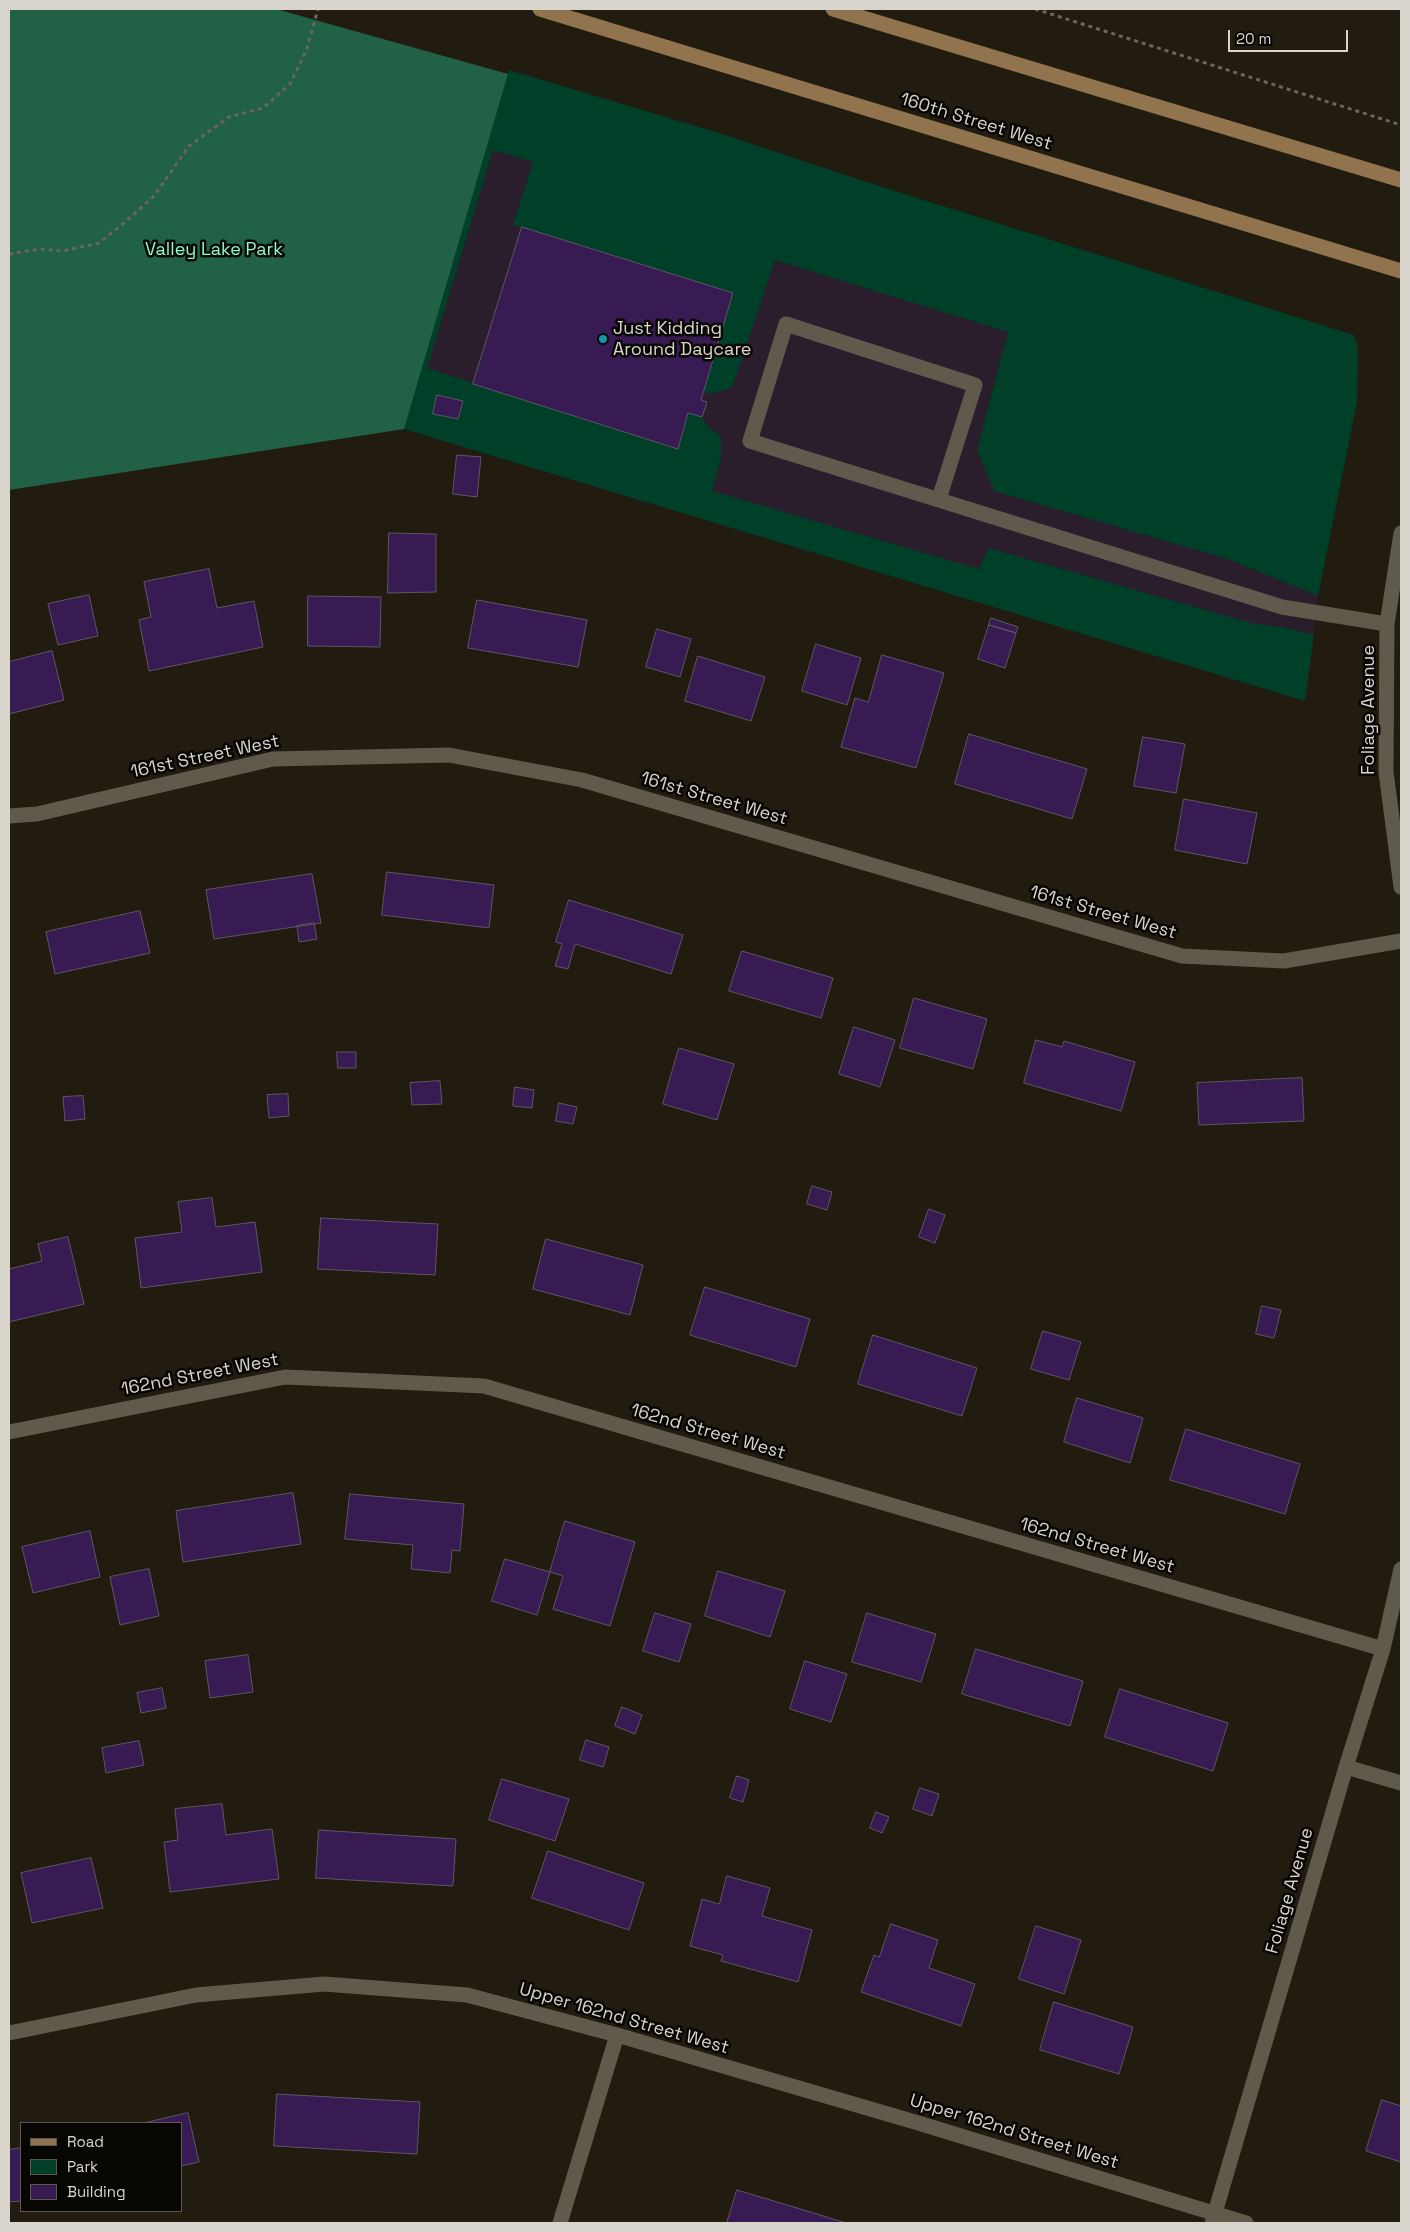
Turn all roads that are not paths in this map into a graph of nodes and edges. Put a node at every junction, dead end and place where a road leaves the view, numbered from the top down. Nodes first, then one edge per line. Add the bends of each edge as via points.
1 (540, 9) edge
2 (833, 9) edge
3 (1401, 180) edge
4 (1401, 271) edge
5 (939, 499) junction
6 (1401, 533) edge
7 (1387, 624) junction
8 (9, 816) edge
9 (1401, 887) edge
10 (1401, 941) edge
11 (9, 1432) edge
12 (1401, 1568) edge
13 (1383, 1649) junction
14 (1346, 1767) junction
15 (1401, 1783) edge
16 (9, 2033) edge
17 (616, 2035) junction
18 (1214, 2218) edge
19 (560, 2223) edge
20 (1246, 2223) edge

1 - 4 main road, 160th Street West
2 - 3 main road
5 - 5 street via 750,441 786,324 975,385
5 - 7 street via 1282,607
6 - 7 street, Foliage Avenue
7 - 9 street, Foliage Avenue via 1386,772
8 - 10 street, 161st Street West via 37,814 273,759 449,755 582,780 1182,956 1284,962
11 - 13 street, 162nd Street West via 285,1377 484,1386
12 - 13 street, Foliage Avenue
13 - 14 street, Foliage Avenue
14 - 15 street
14 - 18 street, Foliage Avenue
16 - 17 street, Upper 162nd Street West via 196,1995 324,1984 467,1995
17 - 18 street, Upper 162nd Street West via 915,2122
17 - 19 street
18 - 20 street, Upper 162nd Street West

